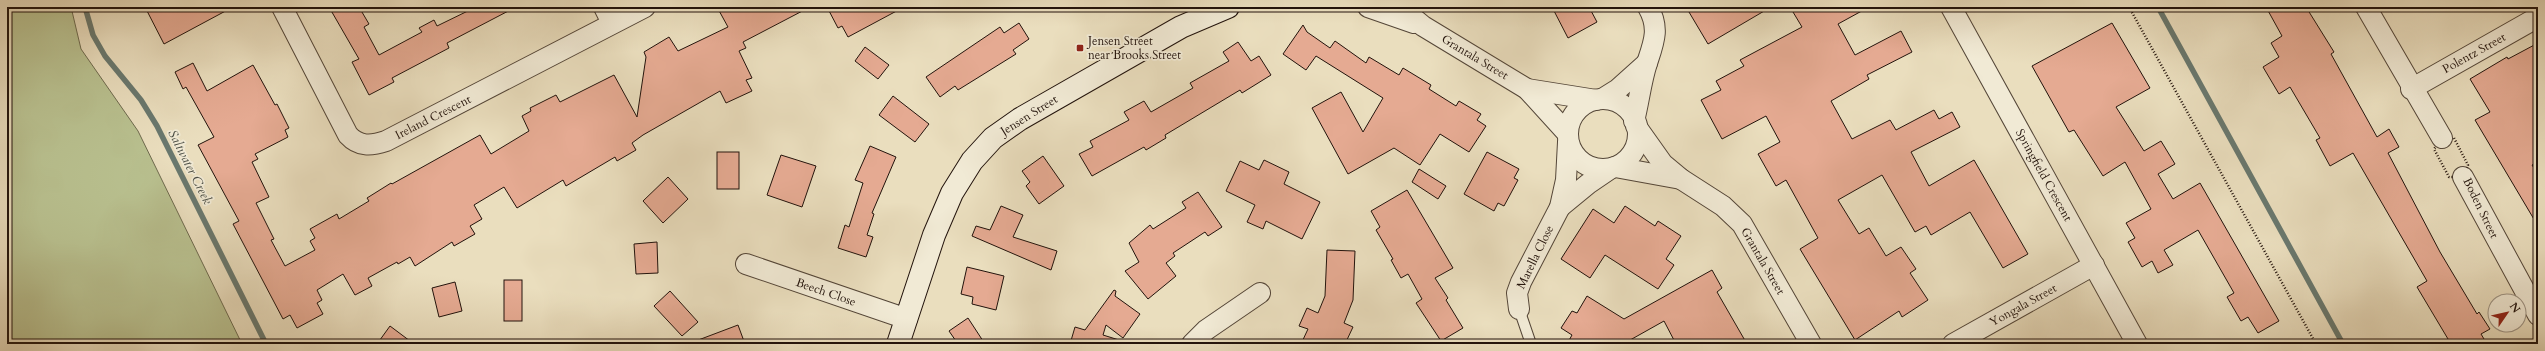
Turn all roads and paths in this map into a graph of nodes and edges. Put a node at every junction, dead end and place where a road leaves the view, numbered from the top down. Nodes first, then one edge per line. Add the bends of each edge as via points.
1 (282, 7) edge
2 (645, 7) edge
3 (1204, 7) edge
4 (1228, 7) edge
5 (1368, 7) edge
6 (1400, 7) edge
7 (1648, 7) edge
8 (1951, 7) edge
9 (2129, 7) edge
10 (2366, 7) edge
11 (608, 15) edge
12 (2538, 17) edge
13 (1424, 26) junction
14 (1181, 27) junction
15 (1647, 63) junction
16 (1527, 89) junction
17 (2411, 89) junction
18 (1599, 100) junction
19 (1635, 123) junction
20 (1568, 137) junction
21 (2442, 138) junction
22 (1612, 168) junction
23 (2463, 177) junction
24 (1681, 179) junction
25 (1560, 207) junction
26 (746, 264) dead end
27 (2094, 265) junction
28 (1260, 292) dead end
29 (1519, 309) joint
30 (2538, 315) edge
31 (907, 319) junction
32 (898, 344) edge
33 (1192, 344) edge
34 (1531, 344) edge
35 (1811, 344) edge
36 (1953, 344) edge
37 (2137, 344) edge
38 (2316, 344) edge

1 - 11 street, Ireland Crescent via 348,135 356,143 365,145 386,141
2 - 11 street, Ireland Crescent
3 - 14 street, Jensen Street
4 - 14 street, Jensen Street
5 - 13 street, Grantala Street
6 - 13 street, Grantala Street
7 - 15 street via 1656,33
8 - 27 street, Springfield Crescent
9 - 38 path
10 - 17 street
12 - 17 street, Polentz Street
13 - 16 street, Grantala Street
14 - 31 street, Jensen Street via 1020,118 993,138 962,175 943,212
15 - 18 street via 1624,85
15 - 19 street
16 - 18 street, Grantala Street
16 - 20 street, Grantala Street
17 - 21 street
18 - 19 street via 1619,104 1628,111
18 - 20 street via 1585,104 1576,112 1570,122
19 - 22 street via 1635,148 1629,158
19 - 24 street, Grantala Street via 1663,164
20 - 22 street via 1572,151 1583,163 1599,169
20 - 25 street, Marella Close via 1566,180
21 - 23 path, Boden Street via 2454,138 2468,165
21 - 23 path via 2434,149 2449,177
22 - 24 street, Grantala Street
22 - 25 street, Marella Close
23 - 30 street, Boden Street
24 - 35 street, Grantala Street via 1704,192 1742,224
25 - 29 street, Marella Close via 1521,282 1517,293
26 - 31 street, Beech Close
27 - 36 street, Yongala Street
27 - 37 street, Springfield Crescent
28 - 33 street via 1206,330
29 - 34 lane
31 - 32 street, Jensen Street

